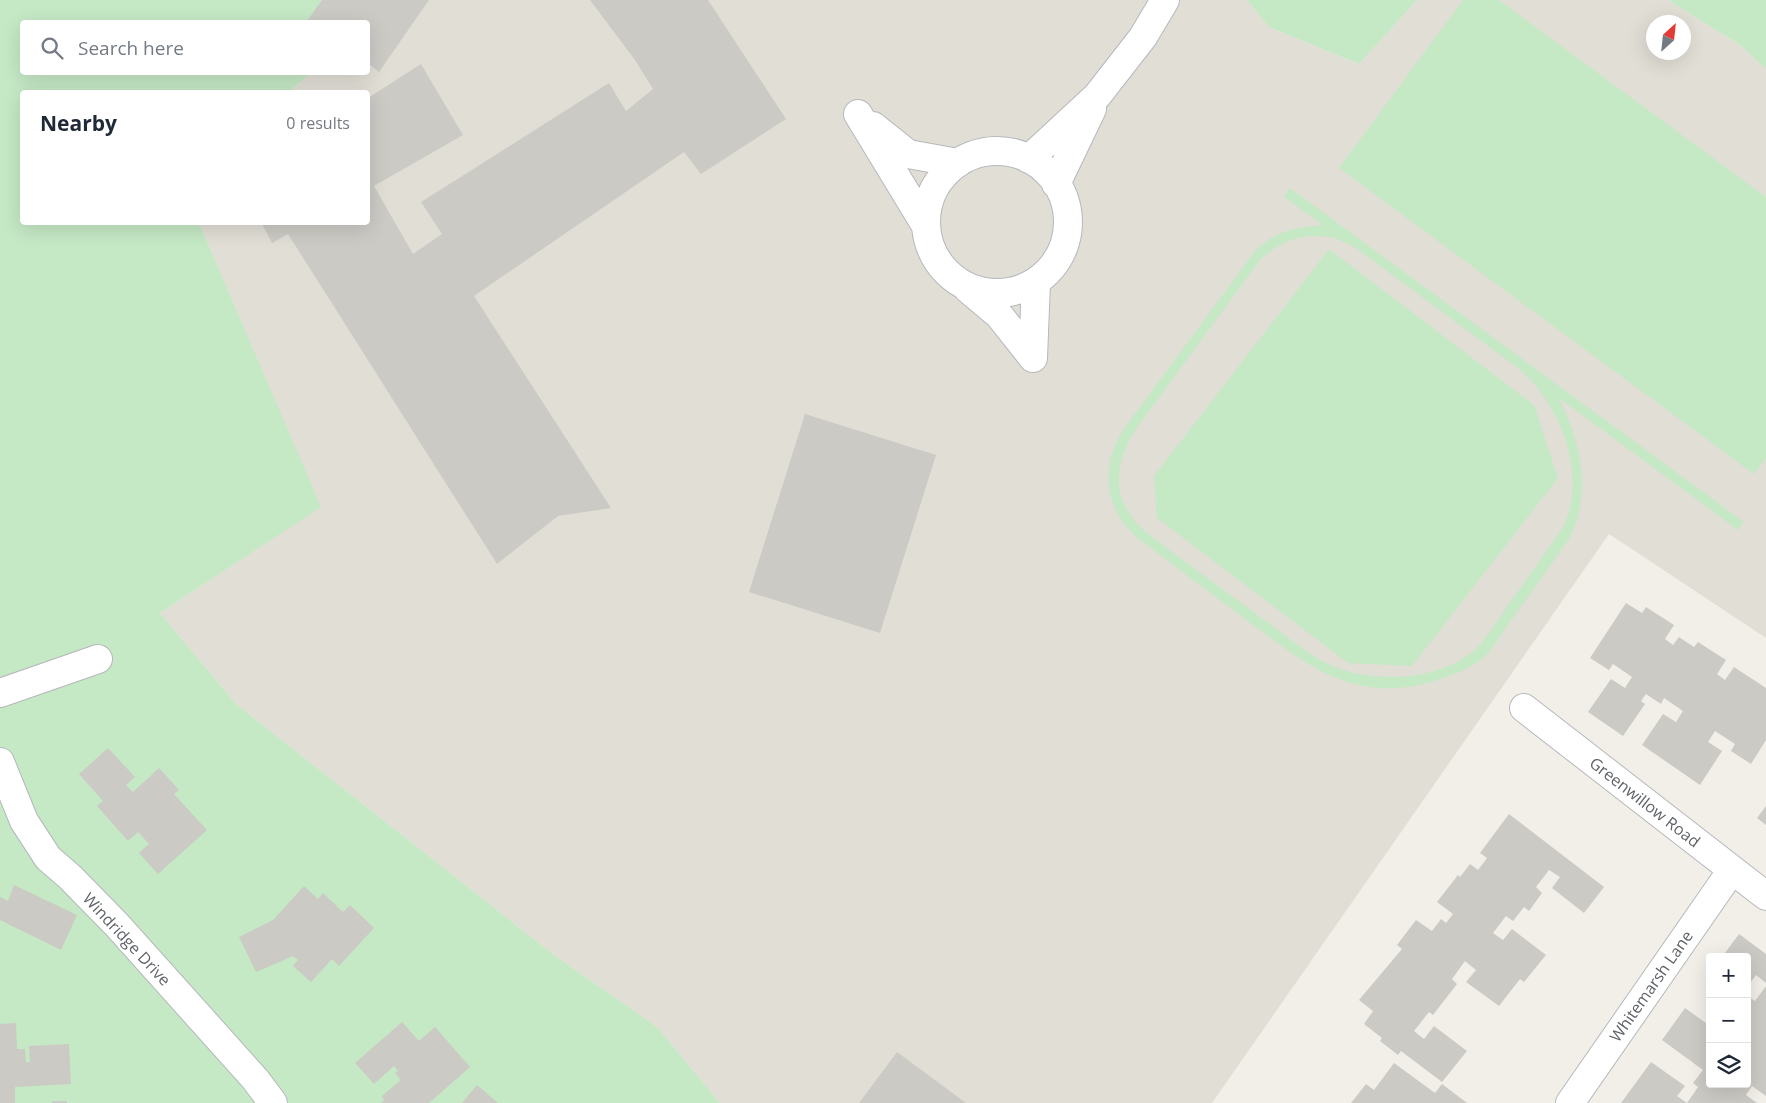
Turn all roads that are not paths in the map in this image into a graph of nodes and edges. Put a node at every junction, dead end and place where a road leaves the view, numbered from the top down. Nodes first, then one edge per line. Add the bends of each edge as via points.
1 (1165, 0) edge
2 (1098, 96) junction
3 (1029, 159) junction
4 (958, 163) junction
5 (1056, 184) junction
6 (926, 226) junction
7 (1036, 282) junction
8 (964, 286) junction
9 (98, 659) dead end
10 (0, 693) edge
11 (1524, 708) dead end
12 (0, 762) edge
13 (1732, 870) junction
14 (1766, 896) edge
15 (274, 1103) edge
16 (1570, 1103) edge

1 - 2 street via 1144,37
2 - 3 street
2 - 5 street
3 - 4 street via 1011,152 993,151
3 - 5 street via 1044,169
4 - 6 street via 940,179 929,201
4 - 6 street via 908,154 858,114
5 - 7 street via 1066,204 1068,226 1063,248 1052,267
6 - 8 street via 929,244 937,261
7 - 8 street via 1019,290 1000,293
7 - 8 street via 1034,358 999,315
9 - 10 street
11 - 13 street, Greenwillow Road
12 - 15 street, Windridge Drive via 24,821 48,858 122,932
13 - 14 street, Greenwillow Road
13 - 16 street, Whitemarsh Lane

